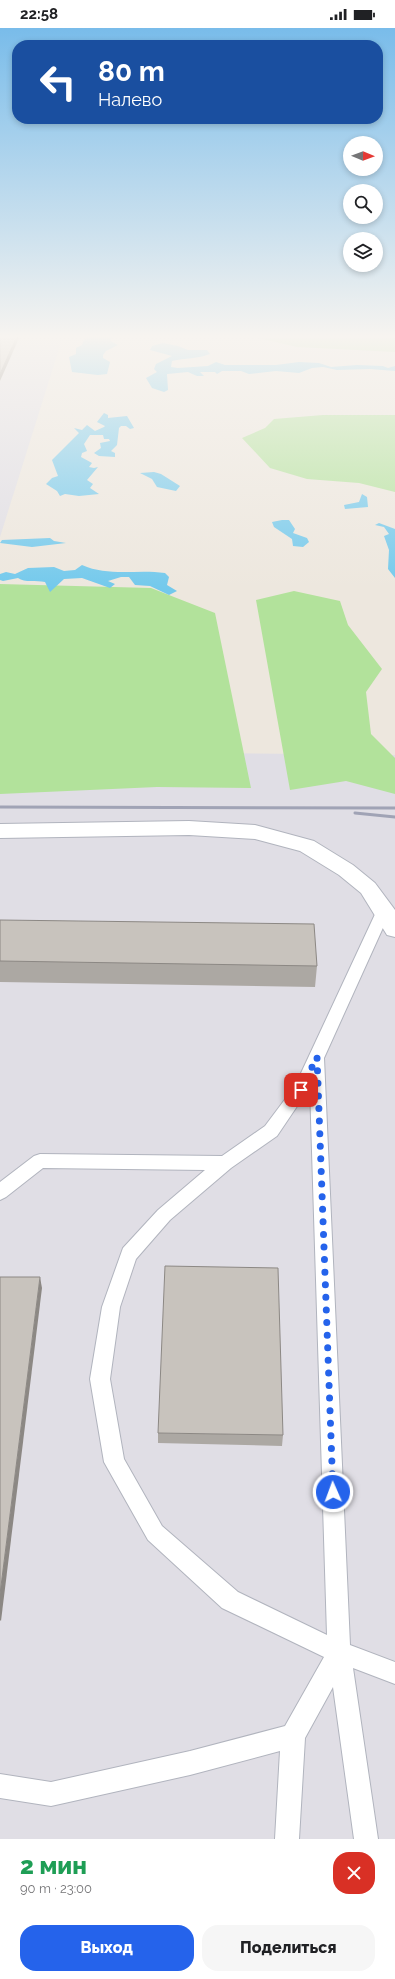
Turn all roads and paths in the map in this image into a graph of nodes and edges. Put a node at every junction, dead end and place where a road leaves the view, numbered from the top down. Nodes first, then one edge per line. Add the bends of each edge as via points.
1 (0, 831) edge
2 (391, 921) edge
3 (317, 1057) junction
4 (225, 1163) junction
5 (0, 1192) edge
6 (339, 1652) junction
7 (395, 1673) edge
8 (293, 1736) junction
9 (0, 1786) edge
10 (287, 1839) edge
11 (366, 1839) edge

1 - 2 street via 189,828 255,832 306,846 346,870 368,888
2 - 3 lane
3 - 4 lane via 301,1090 271,1131
3 - 6 lane
4 - 5 lane via 40,1161
4 - 6 lane via 164,1215 129,1254 111,1307 100,1379 114,1462 155,1533 230,1600
6 - 7 lane
6 - 8 lane
6 - 11 lane
8 - 9 lane via 190,1763 52,1794
8 - 10 lane

